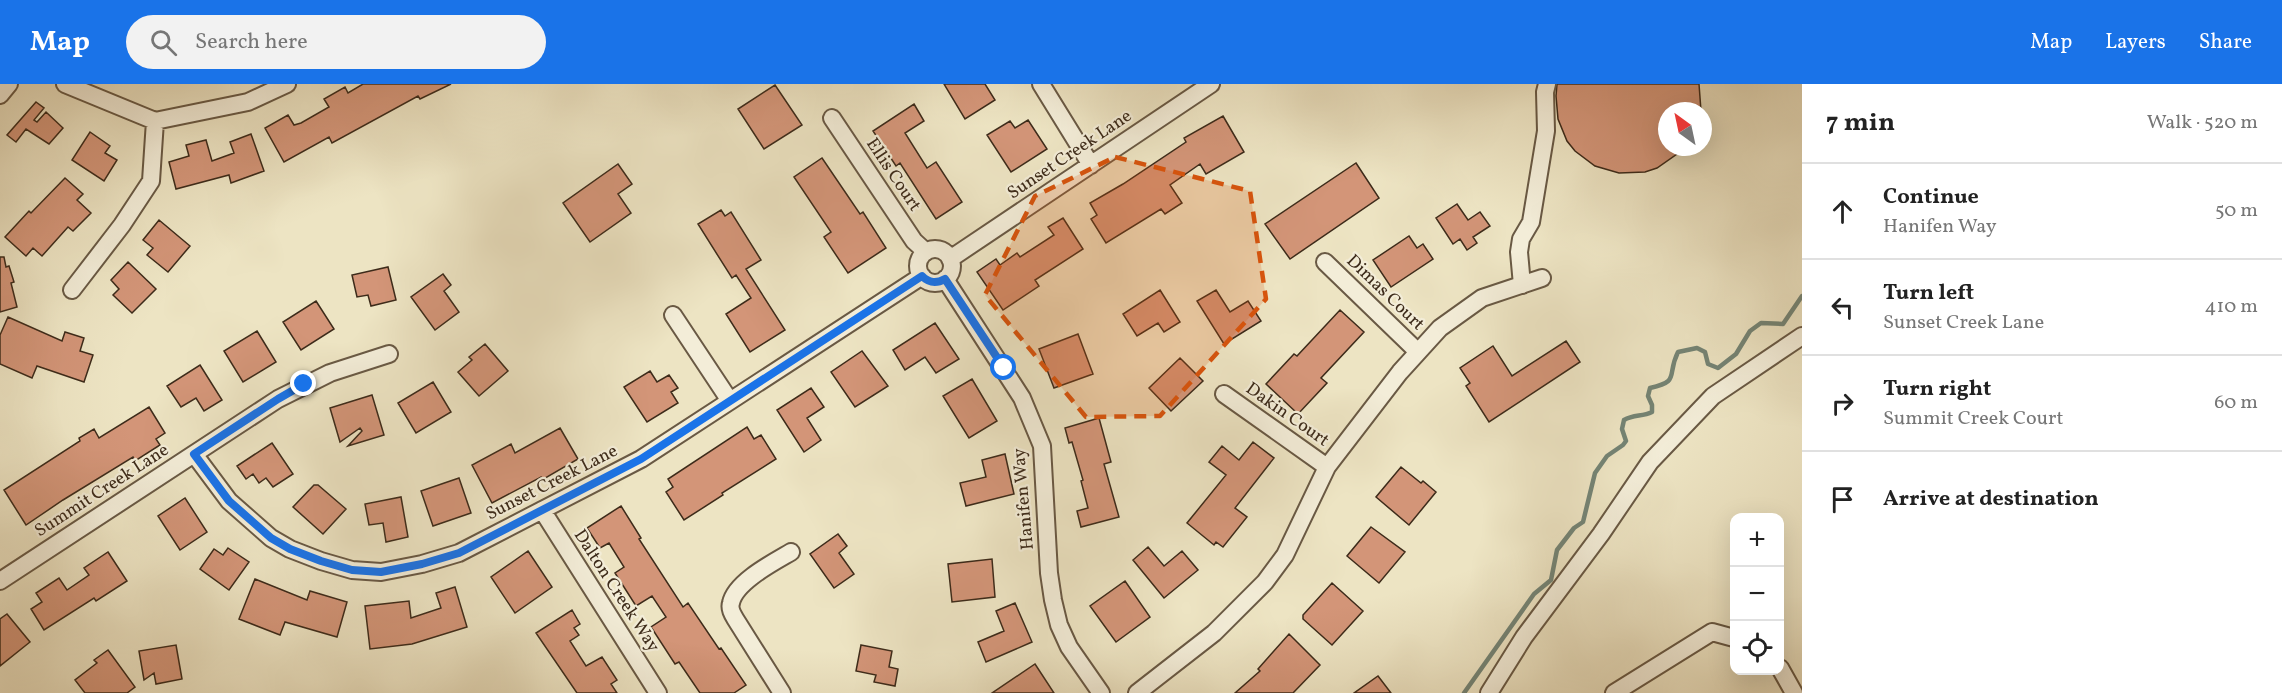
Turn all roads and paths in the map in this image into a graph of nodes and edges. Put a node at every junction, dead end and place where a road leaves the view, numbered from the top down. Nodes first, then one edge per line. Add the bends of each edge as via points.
1 (9, 84) edge
2 (65, 84) edge
3 (286, 84) edge
4 (1041, 84) edge
5 (1211, 84) edge
6 (1547, 84) edge
7 (0, 94) edge
8 (832, 118) dead end
9 (154, 121) junction
10 (1091, 165) junction
11 (926, 252) junction
12 (950, 259) junction
13 (1325, 262) dead end
14 (922, 276) junction
15 (1542, 278) dead end
16 (945, 279) junction
17 (1522, 285) junction
18 (72, 290) dead end
19 (673, 315) dead end
20 (1802, 336) edge
21 (1418, 352) junction
22 (389, 354) dead end
23 (1224, 394) dead end
24 (730, 401) junction
25 (194, 454) junction
26 (1327, 467) junction
27 (542, 510) junction
28 (791, 552) dead end
29 (0, 581) edge
30 (1730, 637) edge
31 (1783, 675) edge
32 (658, 693) edge
33 (782, 693) edge
34 (1101, 693) edge
35 (1137, 693) edge
36 (1489, 693) edge
37 (1614, 693) edge
38 (1794, 693) edge

1 - 7 street
2 - 9 street
3 - 9 street via 248,102
4 - 10 street
5 - 10 street, Sunset Creek Lane
6 - 17 street via 1546,130 1531,222 1519,252
8 - 11 street, Ellis Court via 914,241
9 - 18 street via 151,181
10 - 12 street, Sunset Creek Lane
11 - 12 street via 938,249
11 - 14 street via 918,264
12 - 16 street via 951,270
13 - 21 street, Dimas Court
14 - 16 street via 935,283
14 - 24 street, Sunset Creek Lane
15 - 17 street
16 - 34 street, Hanifen Way via 1022,398 1042,446 1053,600 1069,647
17 - 21 street via 1482,298 1462,310
19 - 24 street
20 - 36 street via 1713,396 1650,462 1524,637
21 - 26 street
22 - 25 street, Summit Creek Lane via 304,384
23 - 26 street, Dakin Court
24 - 27 street, Sunset Creek Lane via 641,459
25 - 27 street, Sunset Creek Lane via 229,501 271,538 290,549 352,570 381,572 459,553
25 - 29 street, Summit Creek Lane
26 - 35 street via 1285,555 1265,582 1214,633
27 - 32 street, Dalton Creek Way
28 - 33 street via 745,583 731,601 736,620
30 - 37 street via 1712,632
31 - 38 street

